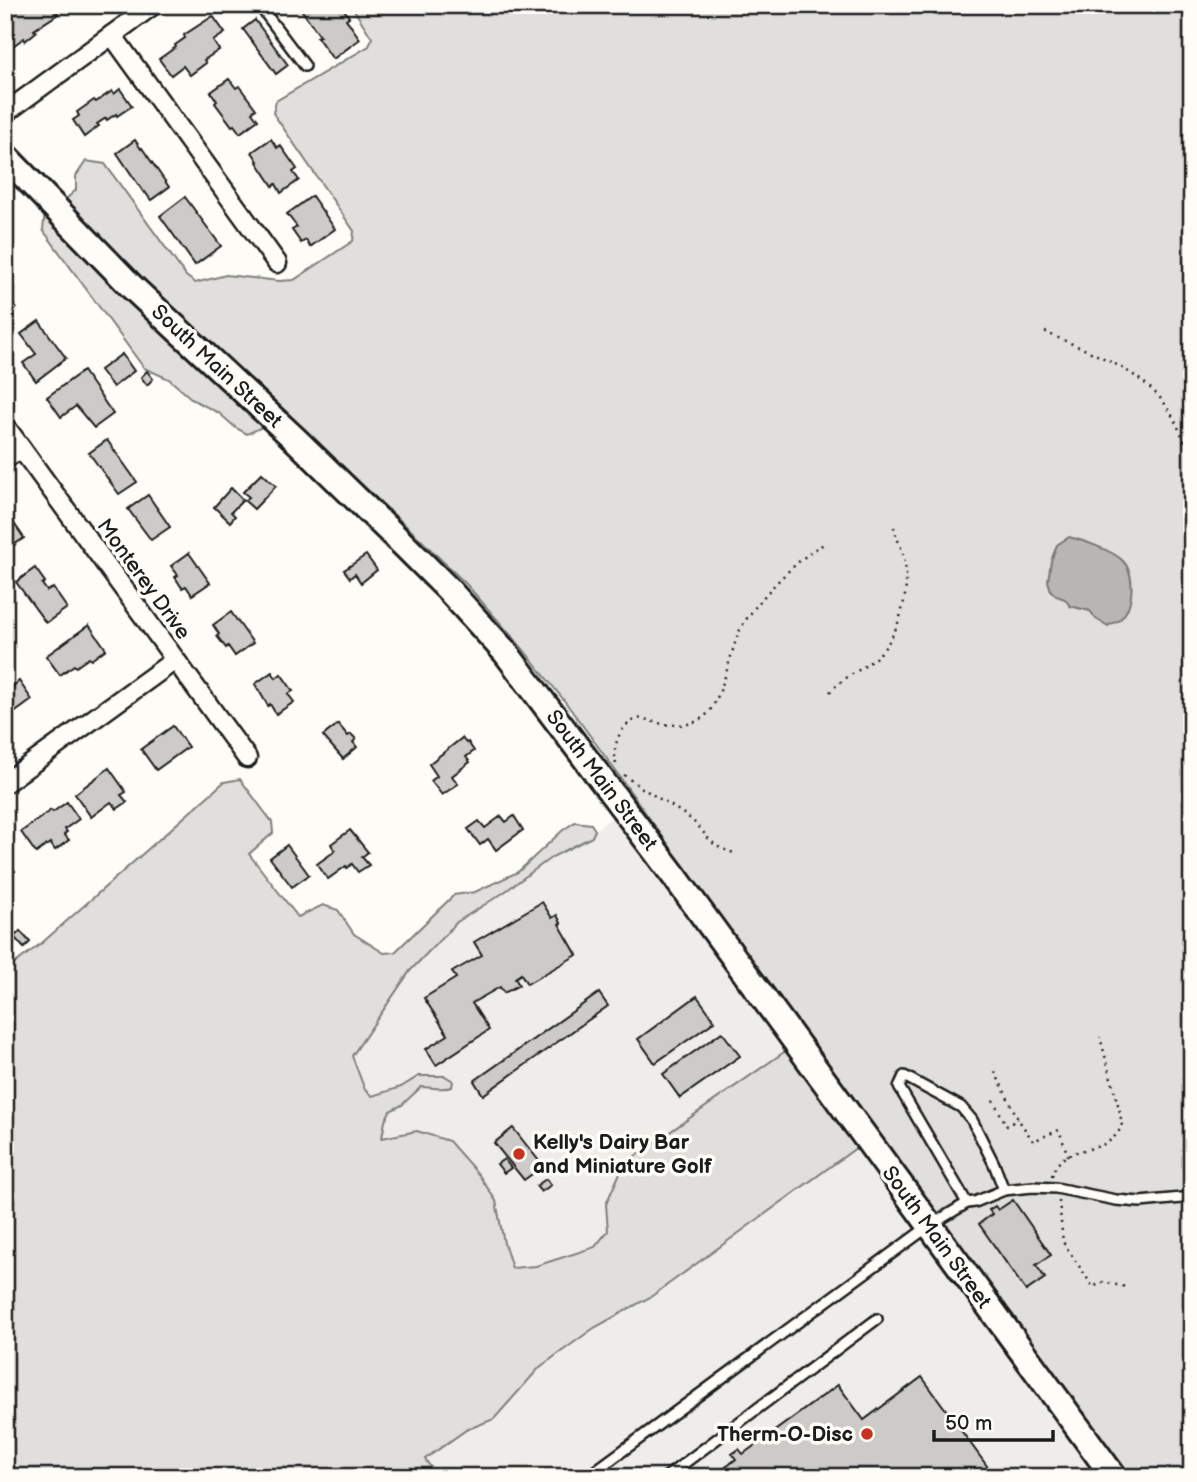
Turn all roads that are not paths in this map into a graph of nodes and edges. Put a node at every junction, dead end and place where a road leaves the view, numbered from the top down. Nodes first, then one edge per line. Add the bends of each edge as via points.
1 (153, 5) edge
2 (259, 5) edge
3 (112, 35) junction
4 (305, 66) dead end
5 (5, 113) edge
6 (5, 156) edge
7 (277, 263) dead end
8 (5, 426) edge
9 (21, 448) junction
10 (5, 459) edge
11 (175, 660) junction
12 (247, 758) dead end
13 (5, 783) edge
14 (1004, 1190) junction
15 (1192, 1197) edge
16 (967, 1203) junction
17 (929, 1226) junction
18 (877, 1319) dead end
19 (586, 1477) edge
20 (666, 1477) edge
21 (1114, 1477) edge

1 - 3 street
2 - 4 lane
3 - 5 street
3 - 7 street
6 - 17 street, South Main Street via 132,287 406,547 506,653
8 - 9 street, Monterey Drive
9 - 10 street
9 - 11 street, Monterey Drive
11 - 12 street, Monterey Drive
11 - 13 street
14 - 15 lane via 1056,1188 1140,1202
14 - 16 lane
14 - 16 lane via 967,1114 904,1076 899,1087
16 - 17 lane
17 - 19 lane
17 - 21 street, South Main Street
18 - 20 lane

